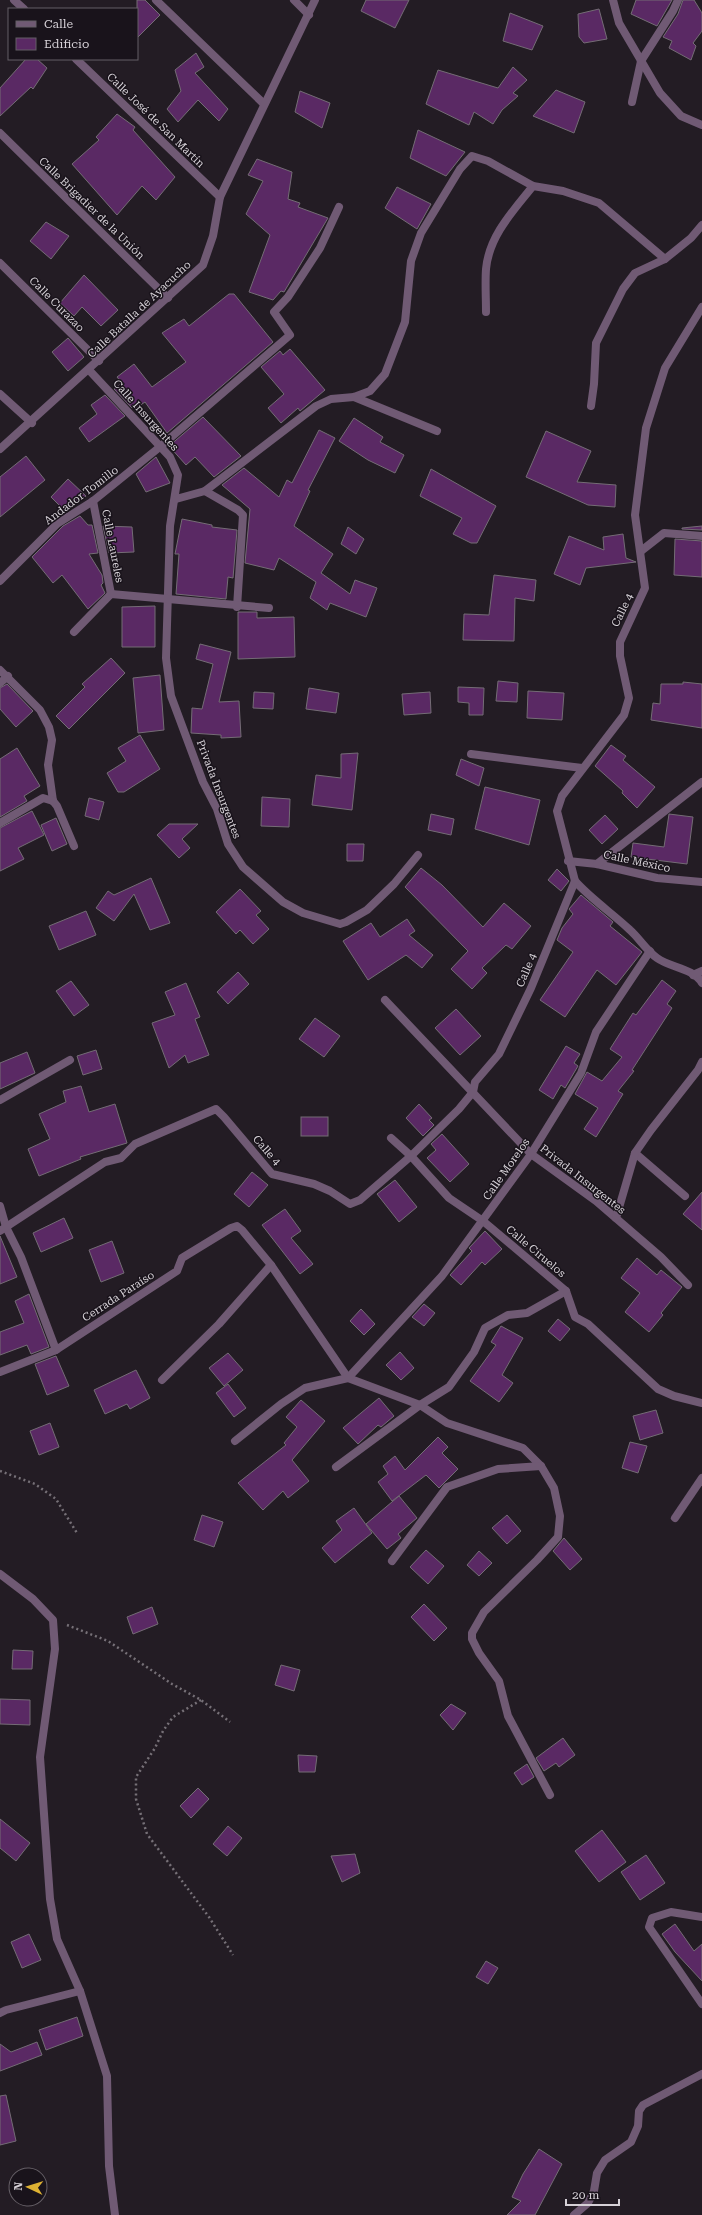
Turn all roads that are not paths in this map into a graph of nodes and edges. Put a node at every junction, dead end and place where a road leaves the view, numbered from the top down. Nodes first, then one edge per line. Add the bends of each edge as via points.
1 (14, 0) edge
2 (156, 0) edge
3 (294, 0) edge
4 (315, 0) edge
5 (613, 0) edge
6 (678, 0) edge
7 (23, 8) edge
8 (309, 14) junction
9 (77, 60) edge
10 (641, 61) junction
11 (632, 102) dead end
12 (264, 104) junction
13 (702, 125) edge
14 (0, 133) edge
15 (533, 186) junction
16 (220, 197) junction
17 (339, 207) dead end
18 (702, 225) edge
19 (665, 259) junction
20 (0, 263) edge
21 (168, 298) junction
22 (702, 307) edge
23 (486, 312) dead end
24 (99, 361) junction
25 (89, 370) junction
26 (0, 394) edge
27 (354, 397) junction
28 (591, 406) dead end
29 (32, 422) junction
30 (437, 431) dead end
31 (161, 446) junction
32 (0, 449) edge
33 (205, 490) junction
34 (176, 500) junction
35 (93, 501) junction
36 (702, 536) edge
37 (641, 551) junction
38 (0, 581) edge
39 (111, 594) junction
40 (168, 598) junction
41 (237, 606) junction
42 (269, 608) dead end
43 (74, 632) dead end
44 (0, 670) edge
45 (8, 676) junction
46 (0, 683) edge
47 (471, 754) dead end
48 (582, 768) junction
49 (702, 782) edge
50 (52, 801) junction
51 (0, 823) edge
52 (74, 846) dead end
53 (418, 855) dead end
54 (568, 861) junction
55 (597, 864) junction
56 (575, 881) junction
57 (702, 882) edge
58 (650, 951) junction
59 (702, 970) edge
60 (693, 975) junction
61 (702, 983) edge
62 (385, 1000) dead end
63 (70, 1060) dead end
64 (702, 1062) edge
65 (473, 1092) junction
66 (0, 1100) edge
67 (391, 1138) dead end
68 (531, 1154) junction
69 (635, 1154) junction
70 (412, 1156) junction
71 (685, 1196) dead end
72 (0, 1206) edge
73 (616, 1218) junction
74 (483, 1221) junction
75 (3, 1229) edge
76 (271, 1266) junction
77 (688, 1285) dead end
78 (566, 1291) junction
79 (56, 1350) junction
80 (0, 1372) edge
81 (348, 1378) junction
82 (162, 1380) dead end
83 (702, 1403) edge
84 (420, 1405) junction
85 (235, 1440) dead end
86 (541, 1466) junction
87 (336, 1467) dead end
88 (702, 1478) edge
89 (675, 1518) dead end
90 (392, 1561) dead end
91 (0, 1574) edge
92 (550, 1795) dead end
93 (702, 1917) edge
94 (80, 1991) junction
95 (702, 2004) edge
96 (0, 2013) edge
97 (702, 2074) edge
98 (115, 2215) edge
99 (574, 2215) edge

1 - 7 street
2 - 12 street
3 - 8 street
4 - 8 street, Calle Batalla de Ayacucho
5 - 10 street via 619,23
6 - 10 street
8 - 12 street, Calle Batalla de Ayacucho
9 - 16 street, Calle José de San Martín
10 - 11 street
10 - 13 street via 660,93 681,116
12 - 16 street, Calle Batalla de Ayacucho
14 - 21 street, Calle Brigadier de la Unión
15 - 19 street via 563,191 599,203
15 - 23 street via 505,221 493,241 486,268
15 - 27 street via 488,161 472,156 460,168 421,233 411,261 405,322 385,374 370,391
16 - 21 street, Calle Batalla de Ayacucho via 213,236 203,265
17 - 31 street, Andador Tomillo via 320,248 288,297 274,312 290,335
18 - 19 street via 692,238
19 - 28 street via 635,273 623,289 596,343
20 - 24 street, Calle Curazao
21 - 24 street, Calle Batalla de Ayacucho
22 - 37 street, Calle 4 via 665,368 646,428 635,515
24 - 25 street, Calle Batalla de Ayacucho
25 - 29 street, Calle Batalla de Ayacucho
25 - 31 street, Calle Insurgentes
26 - 29 street
27 - 30 street
27 - 33 street via 331,398 316,406
29 - 32 street, Calle Batalla de Ayacucho
31 - 34 street, Calle Insurgentes via 170,457 178,475
31 - 35 street, Andador Tomillo
33 - 34 street
33 - 41 street via 244,515
34 - 40 street, Privada Insurgentes via 170,526
35 - 38 street, Andador Tomillo via 57,524
35 - 39 street, Calle Laureles
36 - 37 street via 664,533
37 - 48 street, Calle 4 via 645,588 620,642 628,698 624,715
39 - 40 street
39 - 43 street
40 - 41 street
40 - 53 street, Privada Insurgentes via 166,658 171,696 203,782 217,809 228,844 243,867 283,902 303,913 340,924 366,910 394,884
41 - 42 street
44 - 45 street
45 - 46 street
45 - 50 street via 20,692 40,710 49,727 52,740 48,766
47 - 48 street
48 - 54 street, Calle 4 via 562,796 557,811
49 - 55 street
50 - 51 street via 43,798
50 - 52 street via 57,806
54 - 55 street, Calle México
54 - 56 street, Calle 4
55 - 57 street, Calle México via 657,878
56 - 58 street
56 - 65 street, Calle 4 via 531,988 502,1048 475,1082
58 - 60 street via 657,958
58 - 68 street, Calle Morelos via 596,1032 581,1073
59 - 60 street
60 - 61 street
62 - 65 street, Privada Insurgentes
63 - 66 street
64 - 69 street via 650,1130
65 - 68 street, Privada Insurgentes
65 - 70 street, Calle 4
67 - 70 street, Calle Ciruelos
68 - 73 street, Privada Insurgentes
68 - 74 street, Calle Morelos
69 - 71 street
69 - 73 street
70 - 74 street, Calle Ciruelos via 449,1198
70 - 75 street, Calle 4 via 360,1200 350,1204 314,1184 272,1174 216,1110 135,1144 121,1158 105,1162
72 - 75 street
73 - 77 street, Privada Insurgentes
74 - 78 street, Calle Ciruelos
74 - 81 street, Calle Morelos via 442,1276
75 - 79 street via 21,1257
76 - 79 street, Cerrada Paraíso via 236,1226 182,1258 176,1271
76 - 81 street
76 - 82 street
78 - 83 street, Calle Ciruelos via 575,1317 588,1324 658,1389
78 - 84 street via 527,1313 508,1314 485,1328 474,1352 449,1387
79 - 80 street, Cerrada Paraíso
81 - 84 street
81 - 85 street via 305,1388
84 - 86 street via 446,1423 523,1448
84 - 87 street
86 - 90 street via 498,1469 447,1487
86 - 92 street via 554,1488 560,1516 558,1537 484,1612 472,1633 472,1639 498,1681 508,1716
88 - 89 street
91 - 94 street via 33,1599 53,1620 55,1649 40,1757 50,1899 57,1939
93 - 95 street via 672,1912 652,1918 649,1927
94 - 96 street
94 - 98 street via 107,2076 109,2166
97 - 99 street via 643,2105 638,2111 638,2126 631,2142 605,2160 597,2173 594,2191 588,2202

